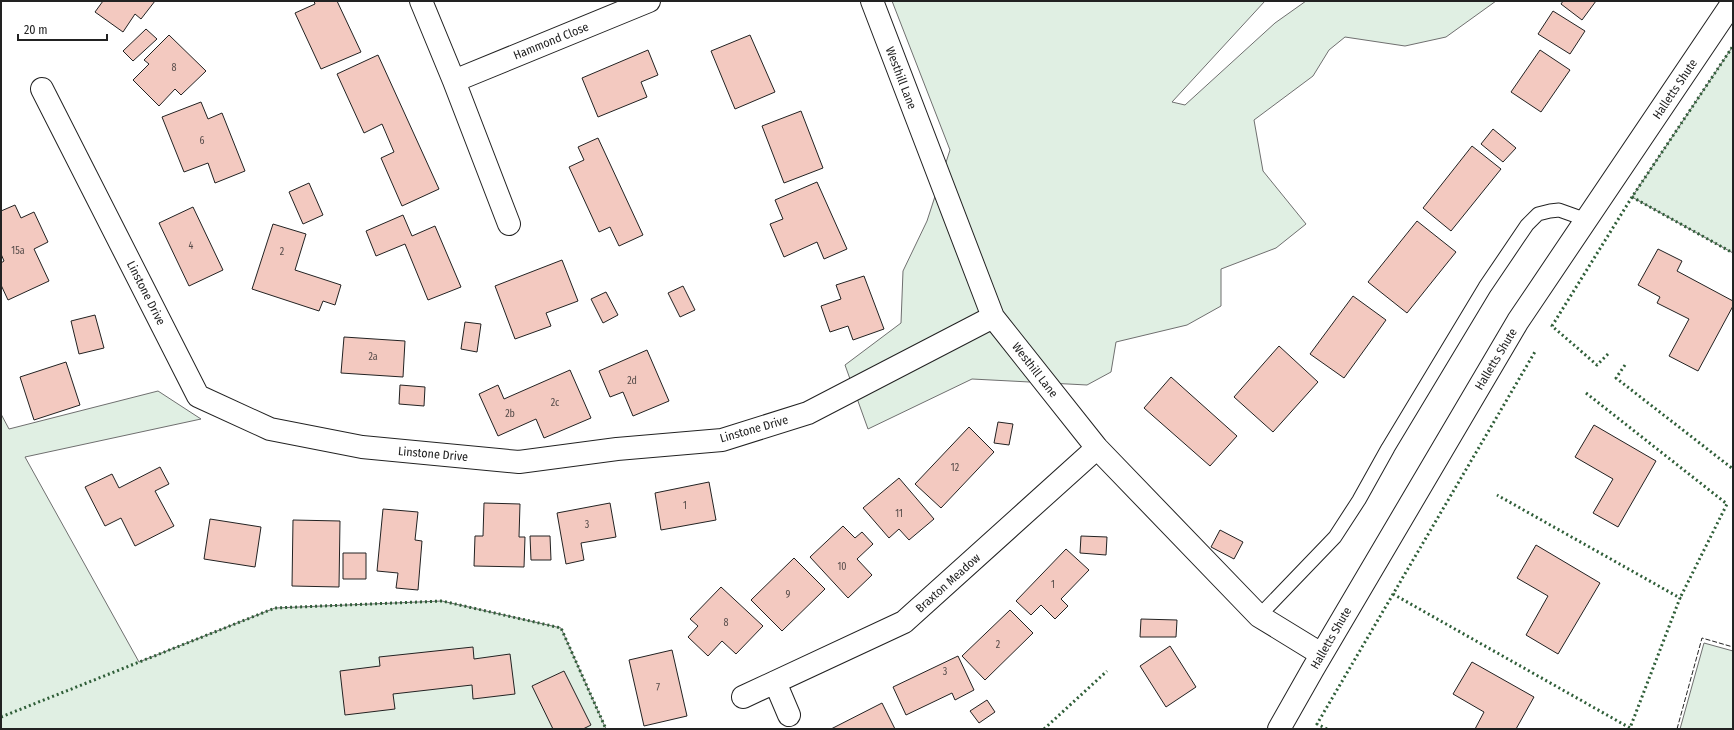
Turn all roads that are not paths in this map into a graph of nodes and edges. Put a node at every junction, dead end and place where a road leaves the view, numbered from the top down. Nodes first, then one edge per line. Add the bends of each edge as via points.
1 (421, 1) edge
2 (648, 1) edge
3 (872, 1) edge
4 (1733, 2) edge
5 (454, 80) junction
6 (42, 89) dead end
7 (1587, 220) junction
8 (509, 224) dead end
9 (993, 317) junction
10 (1097, 448) junction
11 (1260, 616) junction
12 (1321, 654) junction
13 (775, 682) junction
14 (743, 697) dead end
15 (789, 715) dead end
16 (1279, 729) edge

1 - 5 street
2 - 5 street, Hammond Close
3 - 9 street, Westhill Lane
4 - 7 street, Halletts Shute
5 - 8 street
6 - 9 street, Linstone Drive via 198,396 270,429 362,447 519,462 617,449 722,440 808,413
7 - 11 lane via 1559,210 1538,214 1527,225 1485,287 1335,537
7 - 12 street, Halletts Shute via 1518,321
9 - 10 street, Westhill Lane
10 - 11 street, Westhill Lane
10 - 13 street, Braxton Meadow via 904,622
11 - 12 street, Westhill Lane
12 - 16 street, Halletts Shute
13 - 14 street, Braxton Meadow
13 - 15 street

